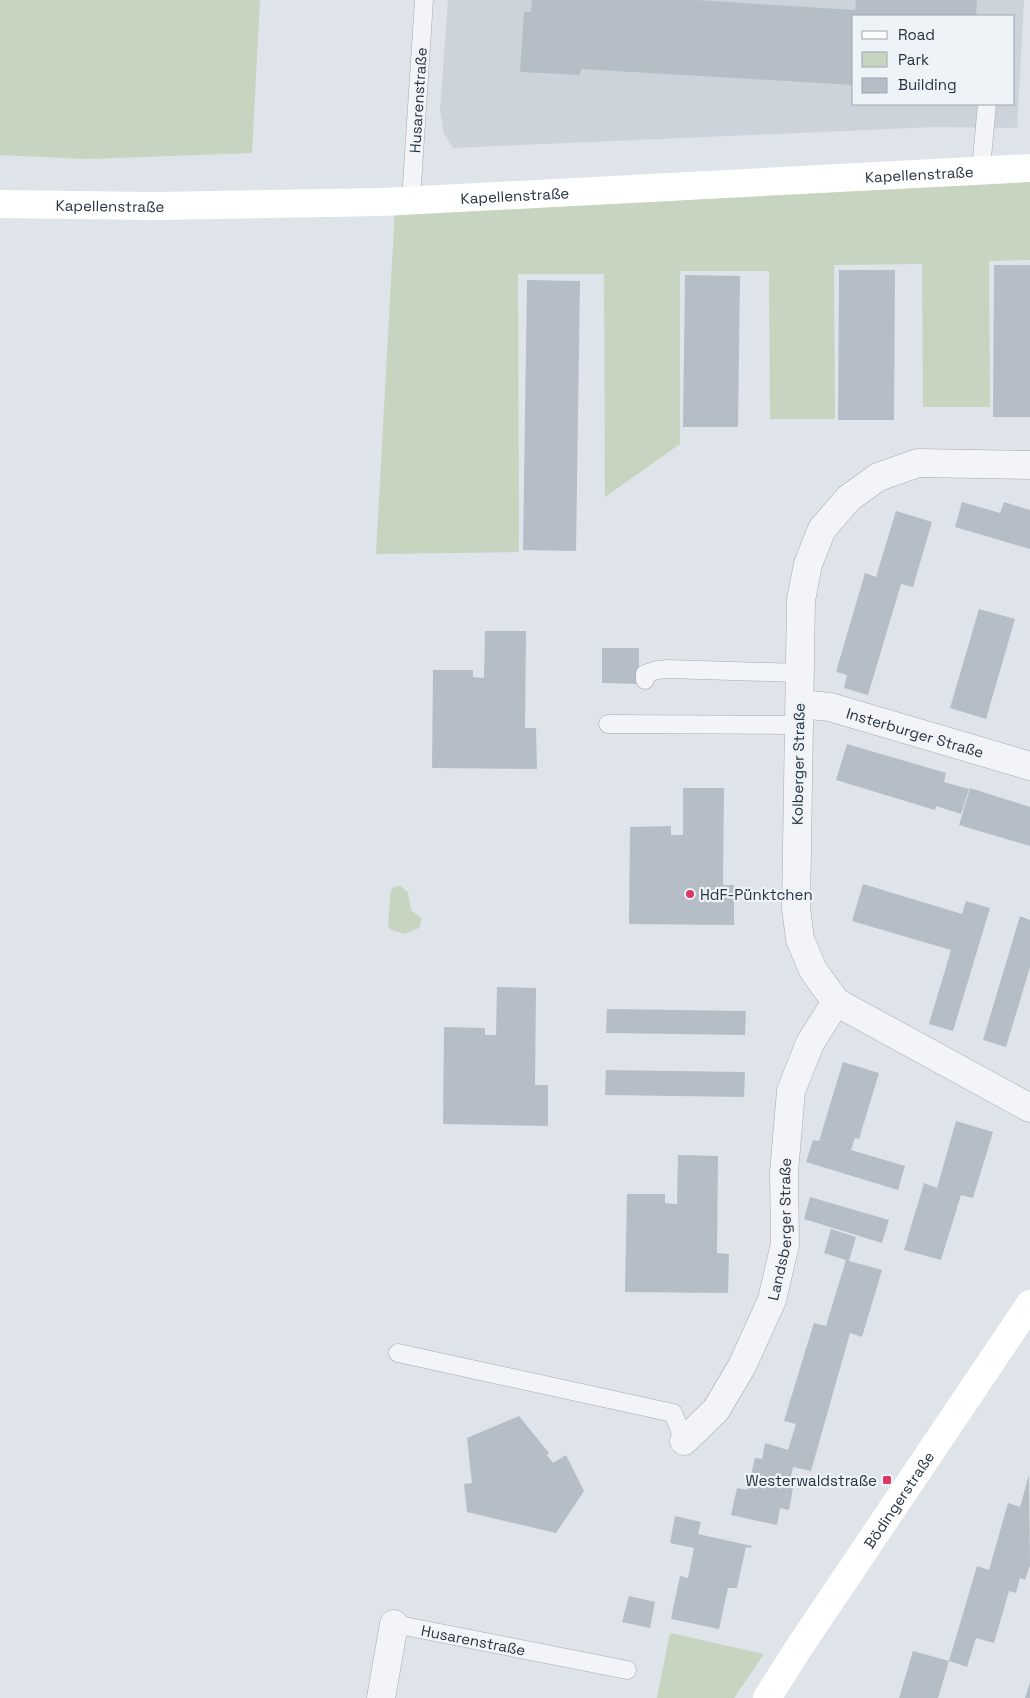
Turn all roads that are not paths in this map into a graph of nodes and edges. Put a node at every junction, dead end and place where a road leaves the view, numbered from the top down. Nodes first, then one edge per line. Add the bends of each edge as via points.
1 (424, 0) edge
2 (987, 105) edge
3 (1030, 168) edge
4 (981, 170) junction
5 (411, 200) junction
6 (0, 204) edge
7 (1030, 465) edge
8 (800, 673) junction
9 (645, 680) dead end
10 (800, 715) junction
11 (608, 724) dead end
12 (1030, 766) edge
13 (836, 1002) junction
14 (1030, 1108) edge
15 (1030, 1304) edge
16 (398, 1352) dead end
17 (684, 1441) joint
18 (394, 1624) joint
19 (627, 1670) dead end
20 (381, 1698) edge
21 (767, 1698) edge

1 - 5 lane, Husarenstraße
2 - 4 lane
3 - 4 main road, Kapellenstraße
4 - 5 main road, Kapellenstraße
5 - 6 main road, Kapellenstraße via 170,206
7 - 8 street, Kolberger Straße via 918,463 878,477 849,498 822,529 808,564 801,600
8 - 9 lane via 662,669 646,674
8 - 10 street, Kolberger Straße
10 - 11 lane
10 - 12 street, Insterburger Straße via 830,707
10 - 13 street, Kolberger Straße via 796,908 800,939 812,970
13 - 14 street, Kolberger Straße
13 - 17 street, Landsberger Straße via 810,1043 791,1091 784,1172 784,1244 772,1300 742,1366 716,1410
15 - 21 main road, Bödingerstraße
16 - 17 lane via 673,1413
18 - 19 lane, Husarenstraße
18 - 20 street, Husarenstraße

